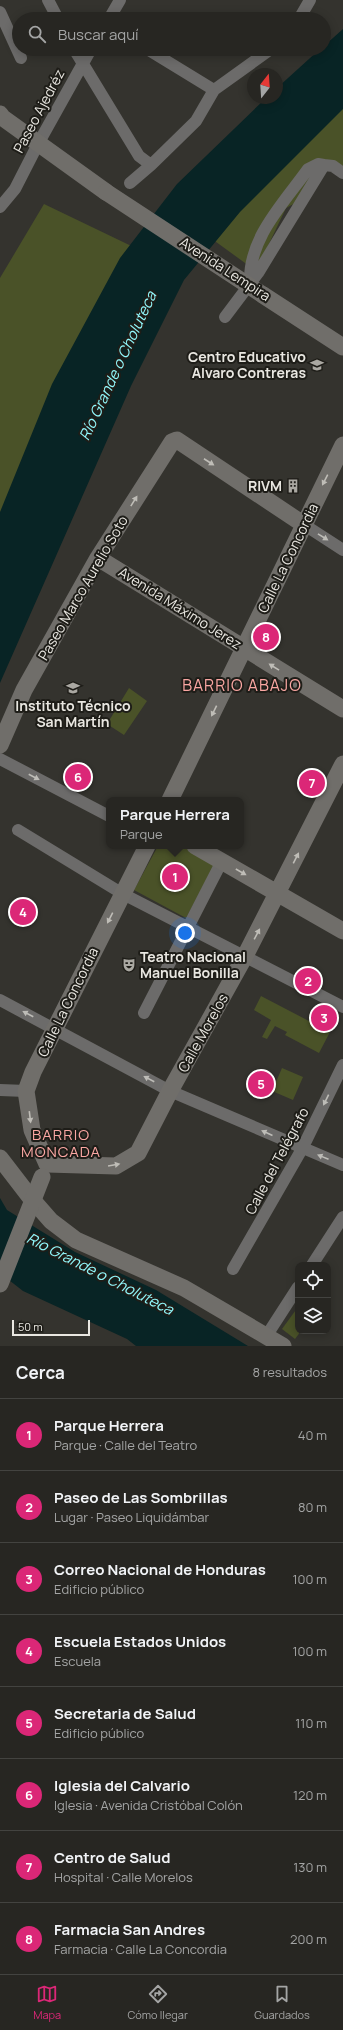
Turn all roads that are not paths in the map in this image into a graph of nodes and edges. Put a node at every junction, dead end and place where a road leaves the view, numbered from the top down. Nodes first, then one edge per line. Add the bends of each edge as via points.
1 (48, 0) edge
2 (120, 0) edge
3 (309, 0) edge
4 (0, 12) edge
5 (54, 12) edge
6 (113, 12) edge
7 (303, 12) edge
8 (12, 38) edge
9 (78, 56) edge
10 (87, 56) edge
11 (158, 56) edge
12 (261, 56) edge
13 (82, 64) junction
14 (214, 90) junction
15 (0, 114) edge
16 (38, 144) junction
17 (151, 165) junction
18 (324, 165) junction
19 (341, 168) edge
20 (130, 183) dead end
21 (0, 207) edge
22 (257, 289) junction
23 (225, 318) dead end
24 (343, 347) edge
25 (343, 445) edge
26 (303, 524) junction
27 (343, 550) edge
28 (98, 558) junction
29 (245, 649) junction
30 (343, 709) edge
31 (0, 746) edge
32 (0, 759) edge
33 (343, 764) edge
34 (171, 797) edge
35 (106, 814) edge
36 (18, 830) dead end
37 (146, 849) edge
38 (200, 849) edge
39 (222, 861) junction
40 (278, 893) junction
41 (123, 894) junction
42 (188, 926) junction
43 (343, 931) edge
44 (245, 956) junction
45 (0, 1000) edge
46 (343, 1007) edge
47 (144, 1013) dead end
48 (55, 1028) junction
49 (343, 1065) edge
50 (0, 1090) edge
51 (26, 1090) junction
52 (170, 1090) junction
53 (302, 1149) junction
54 (0, 1158) edge
55 (343, 1165) edge
56 (45, 1171) junction
57 (343, 1217) edge
58 (314, 1262) edge
59 (233, 1269) dead end
60 (0, 1284) edge
61 (295, 1292) edge
62 (267, 1335) junction
63 (283, 1346) edge

1 - 5 street
2 - 6 street
3 - 7 street
4 - 8 street
9 - 13 street
10 - 13 street, Paseo Ajedréz
11 - 14 street
12 - 14 street
13 - 16 street, Paseo Ajedréz
13 - 17 street via 139,156
14 - 17 street via 196,121
15 - 16 street, Avenida Lempira
16 - 21 street, Paseo Ajedréz via 15,189
16 - 22 street, Avenida Lempira, bridge via 106,192
17 - 20 street
18 - 19 street
18 - 22 street
18 - 22 street via 318,164 308,169 261,233 251,264
22 - 23 street
22 - 24 street, Avenida Lempira
25 -> 26 street, Calle La Concordia
26 -> 27 street
28 -> 26 street, Paseo Marco Aurelio Soto via 172,442 177,440
26 - 29 street, Calle La Concordia
28 - 29 street, Avenida Máximo Jerez
28 - 31 street, Paseo Marco Aurelio Soto via 24,690
30 -> 29 street, Avenida Máximo Jerez
29 -> 34 street, Calle La Concordia
32 -> 35 street
40 -> 33 street, Calle Morelos
36 - 41 street
37 - 41 street, Calle La Concordia
38 - 39 street
39 -> 40 street
39 - 42 street
40 - 43 street
44 -> 40 street, Calle Morelos
41 - 42 street
41 -> 48 street, Calle La Concordia
42 - 44 street
42 - 47 street
44 - 46 street
44 - 52 street, Calle Morelos
48 -> 45 street
48 - 51 street, Calle La Concordia
52 -> 48 street
49 -> 53 street, Calle del Telégrafo
50 - 51 street
51 -> 56 street via 32,1130
53 -> 52 street
56 -> 52 street, Calle Morelos via 116,1166 138,1153
55 -> 53 street
53 - 59 street, Calle del Telégrafo
54 - 62 street via 51,1221 76,1240 184,1288
56 - 60 street, bridge
57 - 58 street
61 - 62 street
62 - 63 street

